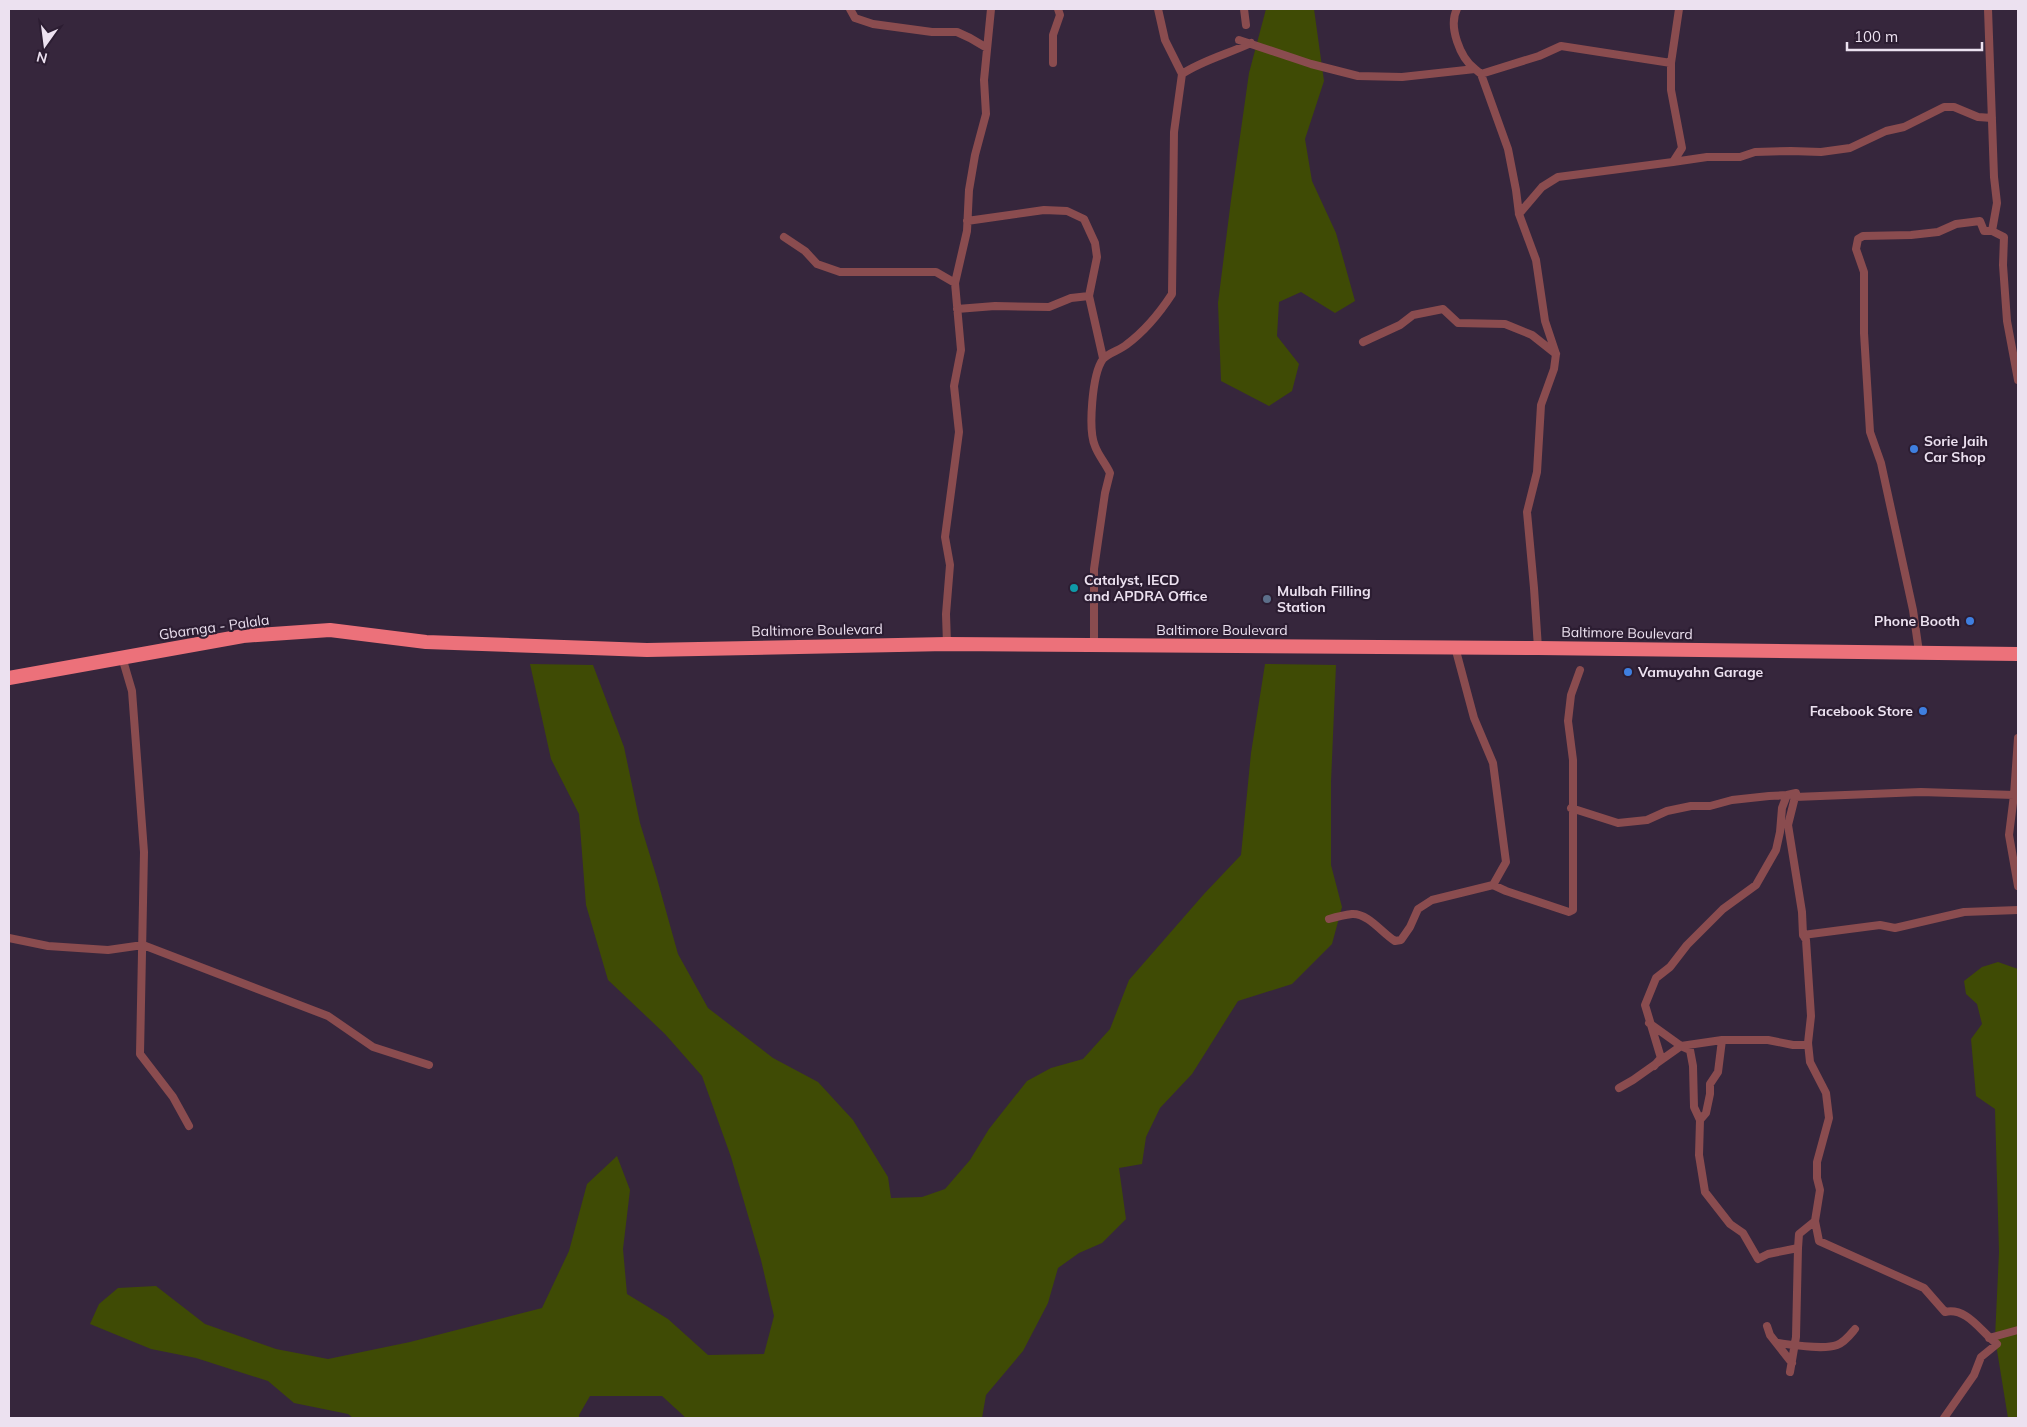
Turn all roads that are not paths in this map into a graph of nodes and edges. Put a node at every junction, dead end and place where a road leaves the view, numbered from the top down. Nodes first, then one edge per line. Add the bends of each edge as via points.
1 (850, 9) edge
2 (991, 9) edge
3 (1058, 9) edge
4 (1158, 9) edge
5 (1244, 9) edge
6 (1457, 9) edge
7 (1679, 9) edge
8 (1988, 9) edge
9 (1246, 25) dead end
10 (1239, 40) dead end
11 (1251, 44) junction
12 (987, 48) junction
13 (1052, 63) dead end
14 (1671, 63) junction
15 (1478, 71) junction
16 (1182, 74) junction
17 (1992, 118) junction
18 (1673, 162) junction
19 (1519, 214) junction
20 (967, 220) junction
21 (1992, 232) junction
22 (784, 237) dead end
23 (955, 283) junction
24 (1089, 296) junction
25 (957, 309) junction
26 (1363, 342) dead end
27 (1556, 354) junction
28 (1103, 358) junction
29 (2018, 380) edge
30 (426, 642) joint
31 (947, 644) junction
32 (1094, 645) junction
33 (1455, 647) junction
34 (1538, 648) junction
35 (1919, 652) junction
36 (2018, 654) edge
37 (122, 657) junction
38 (1580, 670) dead end
39 (9, 678) edge
40 (2018, 738) edge
41 (2014, 795) junction
42 (1791, 796) junction
43 (1571, 808) junction
44 (1493, 885) junction
45 (2018, 886) edge
46 (2018, 910) edge
47 (1329, 919) dead end
48 (1804, 935) junction
49 (9, 938) edge
50 (143, 945) junction
51 (1649, 1023) junction
52 (1722, 1040) junction
53 (1808, 1043) junction
54 (1681, 1046) junction
55 (430, 1065) dead end
56 (1654, 1066) junction
57 (1619, 1088) dead end
58 (1700, 1120) junction
59 (189, 1126) dead end
60 (1815, 1221) junction
61 (1798, 1248) junction
62 (1767, 1326) dead end
63 (1855, 1329) dead end
64 (2018, 1330) edge
65 (1989, 1338) junction
66 (1778, 1344) junction
67 (1794, 1345) junction
68 (1792, 1363) junction
69 (1790, 1372) dead end
70 (1944, 1418) edge

1 - 12 street via 855,18 873,24 957,32
2 - 12 street
3 - 13 street via 1060,15 1054,35
4 - 16 street via 1165,40
5 - 9 street
6 - 15 street via 1455,30 1458,43 1467,63
7 - 14 street
8 - 17 street
10 - 11 street
11 - 15 street via 1358,76 1402,77
11 - 16 street via 1204,61
12 - 20 street via 984,80 986,114 970,181
14 - 15 street via 1561,46 1540,56
14 - 18 street via 1671,90 1682,148
15 - 19 street via 1508,150
16 - 28 street via 1174,132 1172,294 1158,316 1140,334
17 - 18 street via 1944,107 1904,128 1886,131 1850,148 1821,152 1755,152 1740,157
17 - 21 street via 1997,204
18 - 19 street via 1558,177 1542,187
19 - 27 street via 1536,260 1545,321
20 - 23 street
20 - 24 street via 1044,210 1067,211 1084,219 1095,243 1097,257
21 - 29 street via 2004,237 2007,321
21 - 35 street via 1984,231 1980,221 1956,224 1938,232 1863,236 1858,239 1856,249 1864,272 1870,432 1885,482
22 - 23 street via 817,264 840,272 936,272
23 - 25 street
24 - 25 street via 1071,298 1049,307
24 - 28 street
25 - 31 street via 961,350 954,386 958,432 945,537 950,565
26 - 27 street via 1413,315 1443,310 1458,323 1505,324 1532,334
27 - 34 street via 1541,405 1537,472 1526,512
28 - 32 street via 1097,373 1092,428 1094,446 1110,473 1094,569
30 - 31 highway, Baltimore Boulevard via 647,650
30 - 37 highway, Gbarnga - Palala via 330,630 243,636
31 - 32 highway, Baltimore Boulevard
32 - 33 highway, Baltimore Boulevard
33 - 34 highway, Baltimore Boulevard
33 - 44 street via 1474,718 1493,764 1506,862
34 - 35 highway, Baltimore Boulevard
35 - 36 highway, Baltimore Boulevard
37 - 39 highway, Gbarnga - Palala
37 - 50 street via 132,691 136,726 144,852
38 - 43 street via 1571,696 1568,721 1573,760
40 - 41 street
41 - 42 street via 1921,792
41 - 45 street via 2009,835
42 - 43 street via 1691,806 1667,811 1647,820 1618,823
42 - 48 street via 1788,825
42 - 51 street via 1782,808 1776,850 1756,885 1723,909 1656,978 1645,1005
43 - 44 street via 1573,910 1569,912
44 - 47 street via 1432,900 1418,909 1401,940 1395,941 1384,934 1366,917 1354,914
46 - 48 street via 1964,912 1894,928 1880,925
48 - 53 street via 1811,1016
49 - 50 street via 48,946 108,950
50 - 55 street via 328,1016 373,1047
50 - 59 street via 140,1054 173,1098
51 - 54 street
51 - 56 street via 1661,1058
52 - 53 street via 1768,1040 1793,1045
52 - 54 street
52 - 58 street via 1718,1072 1710,1084 1706,1113
53 - 60 street via 1810,1062 1826,1093 1829,1118 1818,1162 1820,1190
54 - 56 street
54 - 58 street via 1690,1050 1694,1107
56 - 57 street
58 - 61 street via 1699,1155 1705,1192 1730,1224 1743,1233 1758,1259
60 - 61 street via 1799,1234
60 - 65 street via 1819,1241 1924,1288 1945,1312 1954,1310 1962,1313
61 - 67 street
62 - 66 street
63 - 67 street via 1837,1345
64 - 65 street
65 - 70 street via 1997,1344 1981,1357 1974,1375
66 - 67 street
66 - 68 street
67 - 68 street
68 - 69 street

